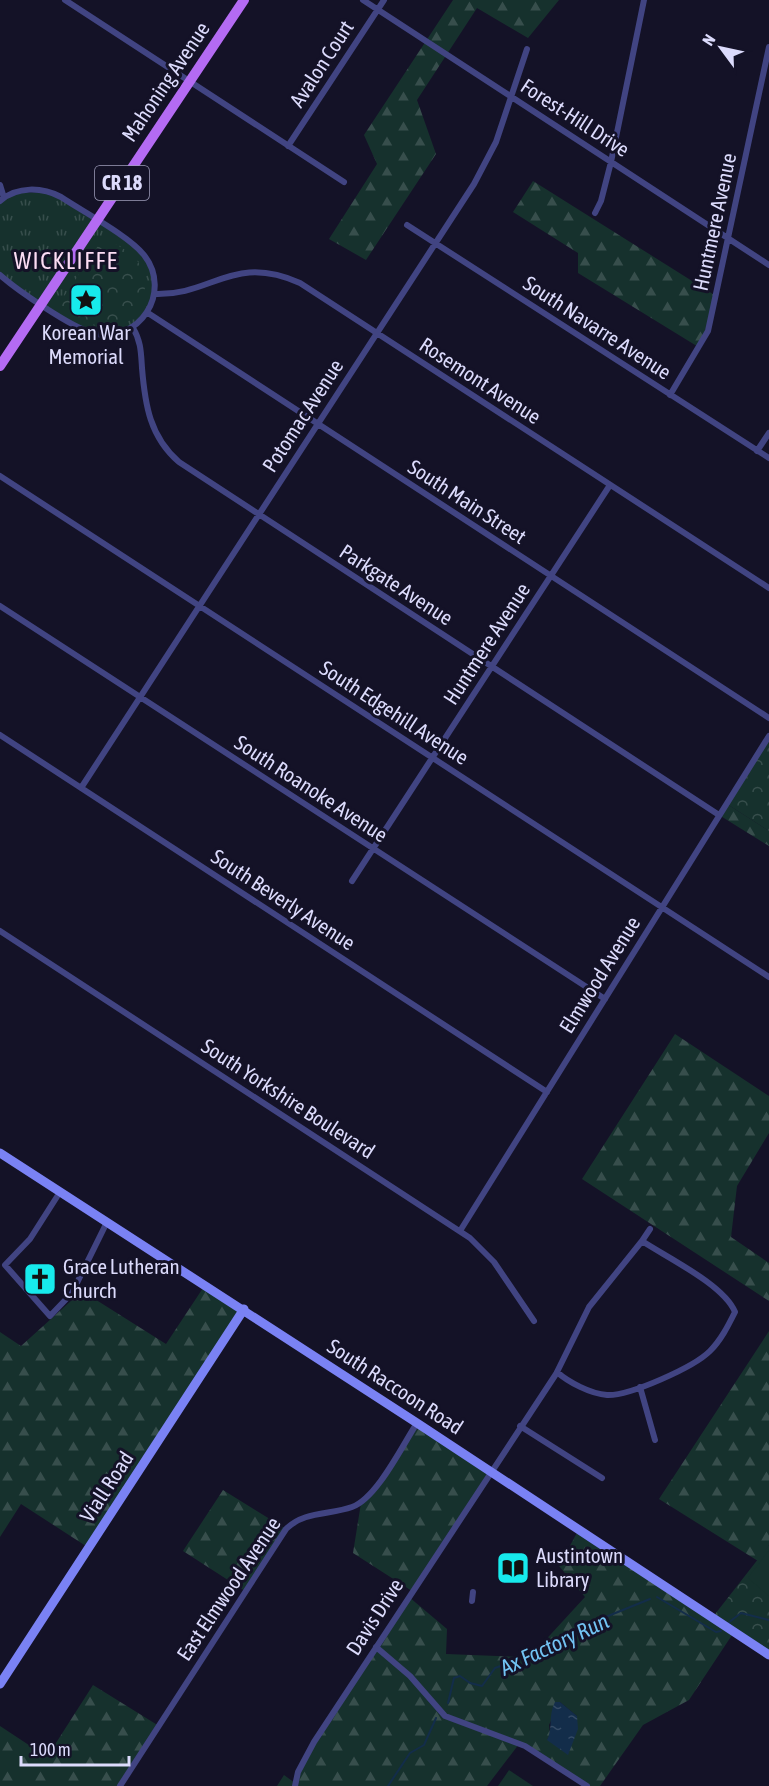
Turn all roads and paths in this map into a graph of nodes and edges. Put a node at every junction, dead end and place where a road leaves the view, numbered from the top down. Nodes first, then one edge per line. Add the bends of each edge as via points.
1 (65, 0) edge
2 (244, 0) edge
3 (363, 0) edge
4 (384, 0) edge
5 (644, 0) edge
6 (377, 10) junction
7 (769, 46) edge
8 (527, 50) dead end
9 (190, 82) junction
10 (511, 96) junction
11 (288, 146) junction
12 (611, 162) junction
13 (344, 182) dead end
14 (0, 185) edge
15 (2, 200) edge
16 (595, 213) dead end
17 (97, 221) junction
18 (407, 225) dead end
19 (729, 237) junction
20 (435, 243) junction
21 (769, 265) edge
22 (0, 275) edge
23 (154, 294) junction
24 (42, 303) junction
25 (148, 313) junction
26 (133, 327) junction
27 (377, 333) junction
28 (0, 366) edge
29 (670, 395) junction
30 (317, 424) junction
31 (769, 433) edge
32 (757, 451) junction
33 (769, 458) edge
34 (0, 476) edge
35 (610, 485) junction
36 (258, 515) junction
37 (551, 576) junction
38 (769, 588) edge
39 (199, 605) junction
40 (0, 606) edge
41 (492, 667) junction
42 (140, 696) junction
43 (769, 718) edge
44 (0, 735) edge
45 (769, 736) edge
46 (433, 758) junction
47 (81, 788) junction
48 (719, 815) junction
49 (374, 849) junction
50 (352, 881) dead end
51 (662, 907) junction
52 (0, 931) edge
53 (769, 977) edge
54 (605, 999) junction
55 (547, 1092) junction
56 (0, 1153) edge
57 (60, 1192) junction
58 (106, 1222) junction
59 (650, 1228) dead end
60 (460, 1231) junction
61 (642, 1241) junction
62 (5, 1265) junction
63 (0, 1271) edge
64 (244, 1310) junction
65 (534, 1321) dead end
66 (557, 1371) junction
67 (640, 1387) junction
68 (417, 1423) junction
69 (520, 1426) junction
70 (655, 1440) dead end
71 (491, 1471) junction
72 (602, 1478) dead end
73 (473, 1592) dead end
74 (472, 1601) dead end
75 (376, 1647) junction
76 (769, 1655) edge
77 (4, 1671) edge
78 (0, 1684) edge
79 (120, 1786) edge
80 (295, 1786) edge
81 (587, 1786) edge

1 - 9 street
2 - 9 main road, Mahoning Avenue / CR 18
3 - 6 street, Forest-Hill Drive
4 - 6 street, Avalon Court
5 - 12 street
6 - 10 street, Forest-Hill Drive
6 - 11 street, Avalon Court
7 - 19 street, Huntmere Avenue
8 - 10 street, Potomac Avenue
9 - 11 street
9 - 17 main road, Mahoning Avenue / CR 18
10 - 12 street, Forest-Hill Drive
10 - 20 street, Potomac Avenue via 488,160
11 - 13 street
12 - 16 street
12 - 19 street, Forest-Hill Drive
14 - 15 street
15 - 17 street via 26,190 41,190 61,197
17 - 23 street via 144,255 152,270
17 - 24 main road, Mahoning Avenue / CR 18
18 - 20 street, South Navarre Avenue
19 - 21 street, Forest-Hill Drive
19 - 29 street, Huntmere Avenue via 708,331
20 - 27 street, Potomac Avenue
20 - 29 street, South Navarre Avenue
22 - 24 street
23 - 25 street
23 - 27 street, Rosemont Avenue via 170,295 236,273 273,274 300,283
24 - 26 street via 92,333 115,334
24 - 28 main road, Mahoning Avenue / CR 18
25 - 26 street
25 - 30 street, South Main Street
26 - 36 street, Parkgate Avenue via 140,342 148,416 161,442 179,462
27 - 30 street, Potomac Avenue
27 - 35 street, Rosemont Avenue
29 - 32 street, South Navarre Avenue
30 - 36 street, Potomac Avenue
30 - 37 street, South Main Street
31 - 32 street
32 - 33 street, South Navarre Avenue
34 - 39 street, South Edgehill Avenue
35 - 37 street, Huntmere Avenue
35 - 38 street, Rosemont Avenue
36 - 39 street, Potomac Avenue
36 - 41 street, Parkgate Avenue
37 - 41 street, Huntmere Avenue
37 - 43 street, South Main Street
39 - 42 street, Potomac Avenue
39 - 46 street, South Edgehill Avenue
40 - 42 street, South Roanoke Avenue
41 - 46 street, Huntmere Avenue
41 - 48 street, Parkgate Avenue
42 - 47 street, Potomac Avenue
42 - 49 street, South Roanoke Avenue
44 - 47 street, South Beverly Avenue
45 - 48 street, Elmwood Avenue
46 - 49 street, Huntmere Avenue
46 - 51 street, South Edgehill Avenue
47 - 55 street, South Beverly Avenue
48 - 51 street, Elmwood Avenue
49 - 50 street, Huntmere Avenue
49 - 54 street, South Roanoke Avenue
51 - 53 street, South Edgehill Avenue
51 - 54 street, Elmwood Avenue
52 - 60 street, South Yorkshire Boulevard
54 - 55 street, Elmwood Avenue
55 - 60 street, Elmwood Avenue
56 - 57 street, South Raccoon Road
57 - 58 street, South Raccoon Road
57 - 62 street via 30,1239
58 - 62 street via 72,1293 50,1316
58 - 64 street, South Raccoon Road
59 - 61 street, Davis Drive
60 - 65 street, South Yorkshire Boulevard via 495,1262
61 - 66 street, Davis Drive via 589,1307
61 - 67 street via 716,1289 731,1301 735,1312 705,1355
62 - 63 street
64 - 68 street, South Raccoon Road
64 - 77 street, Viall Road
66 - 67 street via 580,1386 608,1395
66 - 69 street, Davis Drive
67 - 70 street
68 - 71 street, South Raccoon Road
68 - 79 street, East Elmwood Avenue via 361,1503 303,1518 286,1528
69 - 71 street, Davis Drive
69 - 72 street
71 - 75 street, Davis Drive
71 - 76 street, South Raccoon Road
73 - 74 street
75 - 80 street, Davis Drive via 314,1742
75 - 81 street via 410,1676 445,1716 525,1746
77 - 78 street, Viall Road

